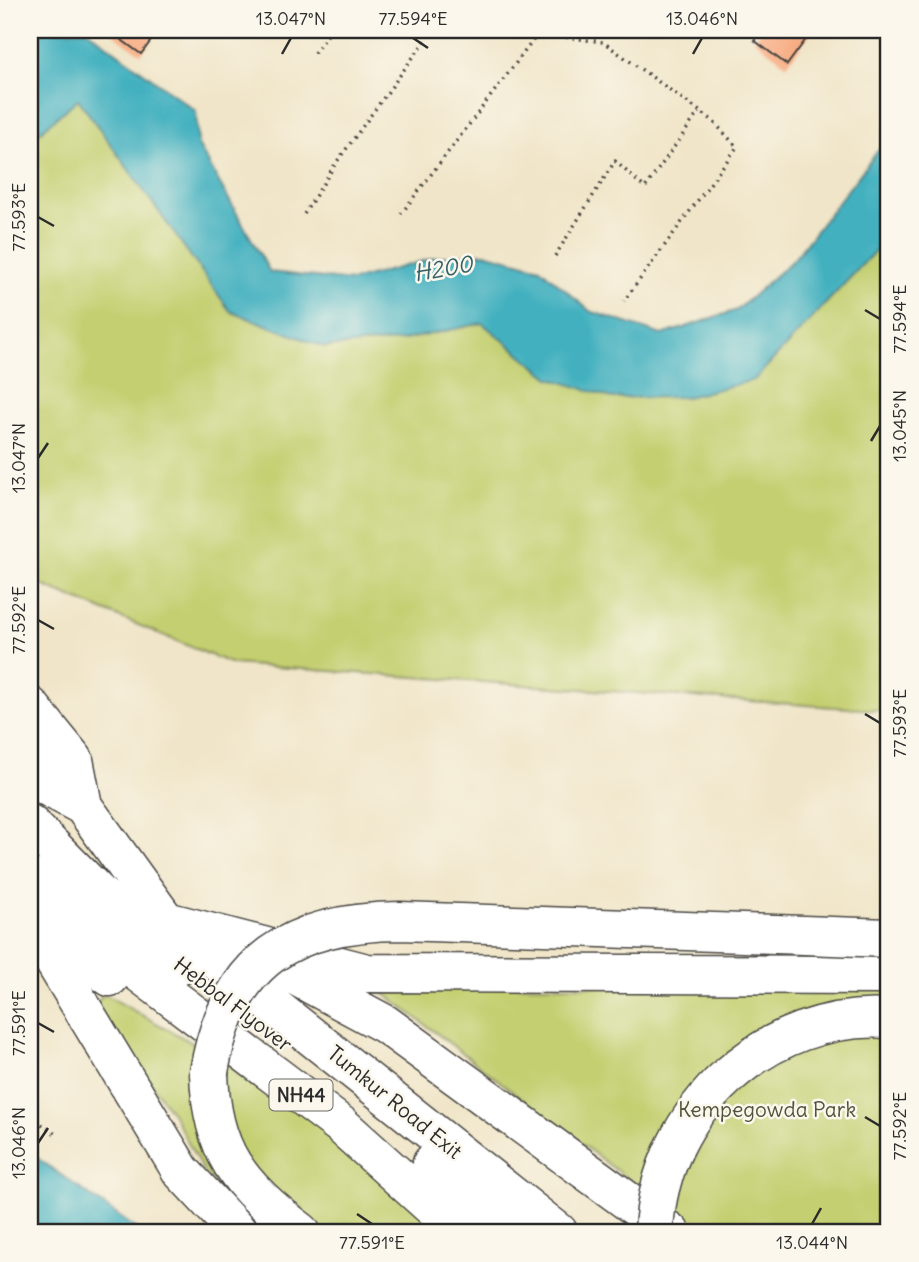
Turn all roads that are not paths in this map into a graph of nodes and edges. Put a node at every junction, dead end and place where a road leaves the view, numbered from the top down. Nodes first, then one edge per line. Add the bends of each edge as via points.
1 (30, 706) edge
2 (30, 763) edge
3 (83, 806) junction
4 (30, 824) edge
5 (30, 877) edge
6 (30, 920) edge
7 (224, 937) junction
8 (168, 938) junction
9 (889, 938) edge
10 (889, 975) edge
11 (889, 1019) edge
12 (238, 1232) edge
13 (301, 1232) edge
14 (429, 1232) edge
15 (460, 1232) edge
16 (506, 1232) edge
17 (558, 1232) edge
18 (653, 1232) edge
19 (670, 1232) edge

1 - 3 highway via 74,760
2 - 3 highway via 48,787
3 - 8 highway
4 - 8 highway, Hebbal Flyover via 123,918
5 - 15 highway, Hebbal Flyover / NH44 via 134,969 341,1125
6 - 12 highway via 181,1171
6 - 14 highway via 322,1137
7 - 8 highway
7 - 10 highway via 367,973
7 - 19 highway via 385,1024
8 - 16 highway, Hebbal Flyover via 408,1142
8 - 17 highway, Tumkur Road Exit
9 - 13 highway, bridge via 362,921 327,926 299,938 264,960 241,985 225,1011 209,1072 210,1106 231,1165 256,1194
11 - 18 highway, bridge via 849,1019 789,1034 726,1076 702,1102 668,1163

